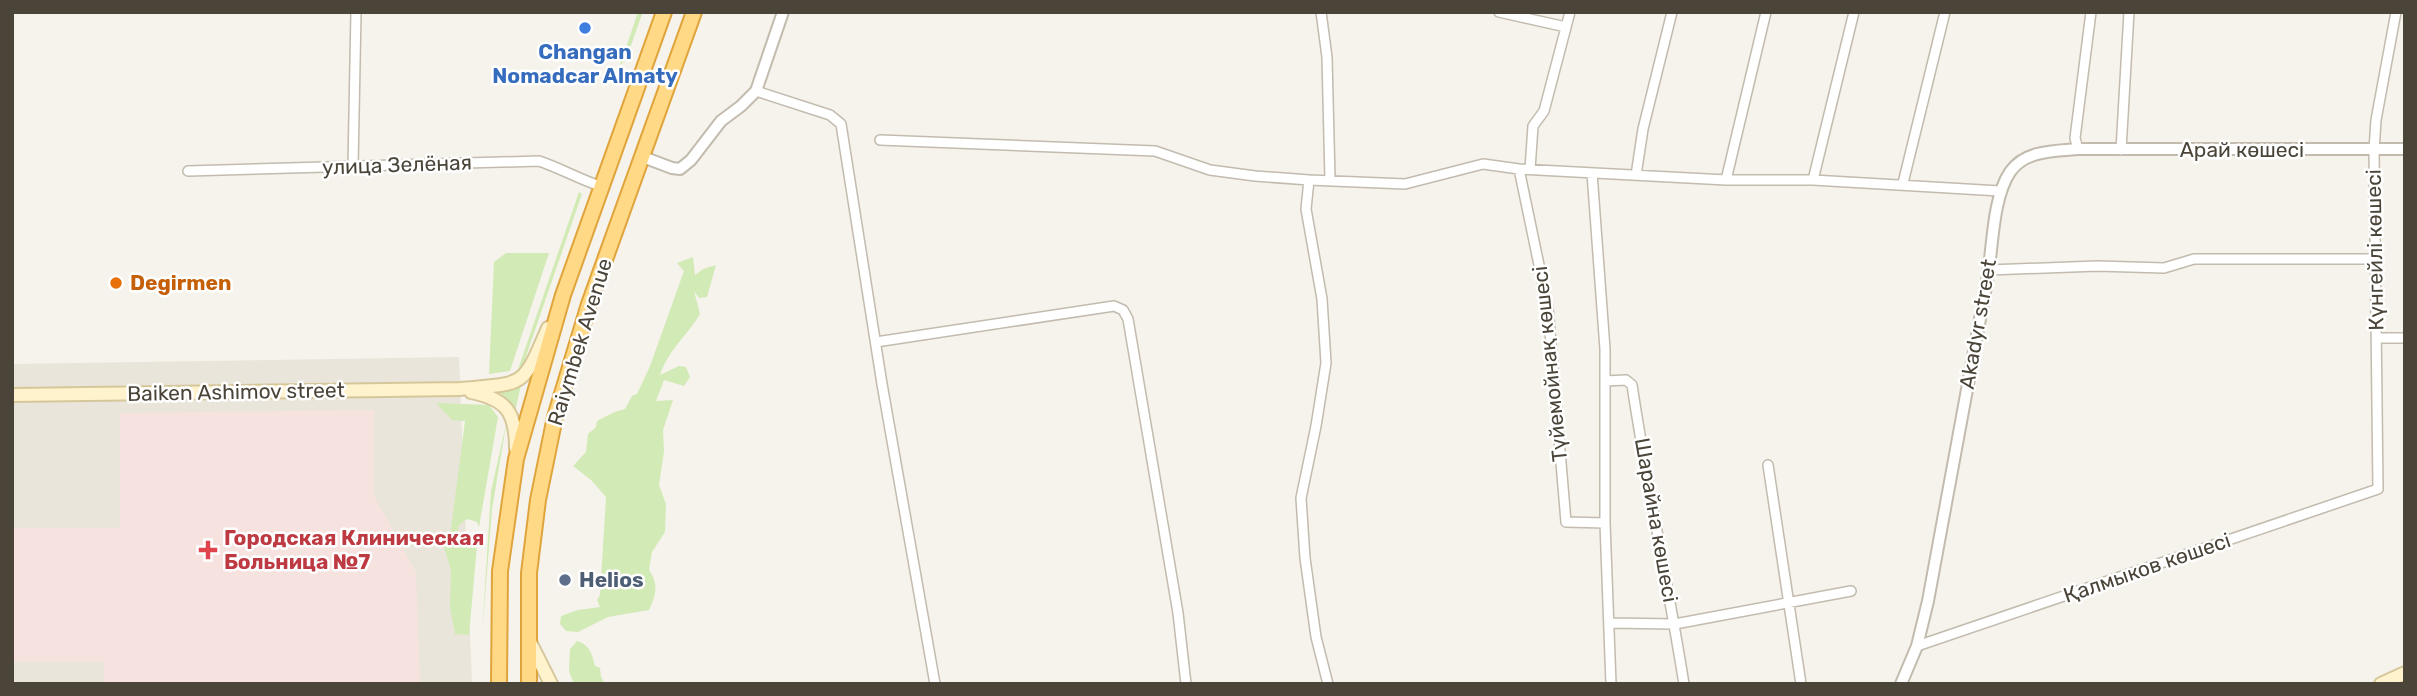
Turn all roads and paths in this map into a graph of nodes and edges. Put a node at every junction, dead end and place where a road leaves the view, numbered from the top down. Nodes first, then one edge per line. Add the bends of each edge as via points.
1 (356, 12) edge
2 (694, 12) edge
3 (701, 12) edge
4 (783, 12) edge
5 (1321, 12) edge
6 (1499, 12) edge
7 (1570, 12) edge
8 (1672, 12) edge
9 (1766, 12) edge
10 (1854, 12) edge
11 (1945, 12) edge
12 (2091, 12) edge
13 (2129, 12) edge
14 (2396, 12) edge
15 (660, 13) edge
16 (1566, 27) junction
17 (678, 57) junction
18 (756, 91) junction
19 (880, 141) dead end
20 (2078, 149) junction
21 (2405, 149) edge
22 (2121, 150) junction
23 (2374, 150) junction
24 (643, 156) junction
25 (354, 166) junction
26 (1524, 169) junction
27 (188, 171) dead end
28 (1591, 173) junction
29 (1636, 175) junction
30 (1309, 180) junction
31 (1330, 180) junction
32 (1726, 180) junction
33 (1813, 180) junction
34 (1903, 183) junction
35 (600, 187) junction
36 (2000, 191) junction
37 (2376, 259) junction
38 (1989, 270) junction
39 (563, 295) junction
40 (2376, 338) junction
41 (2405, 338) edge
42 (876, 342) junction
43 (1605, 381) junction
44 (460, 389) junction
45 (12, 395) edge
46 (516, 459) junction
47 (1768, 465) dead end
48 (2378, 489) joint
49 (1605, 523) junction
50 (1851, 591) dead end
51 (1789, 603) junction
52 (1609, 623) junction
53 (1675, 624) junction
54 (528, 639) junction
55 (1917, 646) junction
56 (2405, 673) edge
57 (499, 684) edge
58 (530, 684) edge
59 (551, 684) edge
60 (935, 684) edge
61 (1186, 684) edge
62 (1328, 684) edge
63 (1611, 684) edge
64 (1684, 684) edge
65 (1801, 684) edge
66 (1901, 684) edge
67 (2381, 684) edge

1 - 25 street
2 - 17 highway, Raiymbek Avenue
3 - 17 highway
4 - 18 street
5 - 31 street via 1327,57
6 - 16 street
7 - 16 street
8 - 29 street
9 - 32 street
10 - 33 street
11 - 34 street
12 - 20 street via 2075,138
13 - 22 street
14 - 23 street, Күнгейлі көшесі
15 - 35 highway, Raiymbek Avenue
16 - 26 street via 1544,111 1533,126
17 - 24 highway, Raiymbek Avenue
18 - 24 street via 721,121 680,169
18 - 42 street via 841,124
19 - 30 street via 1155,151 1210,170
20 - 22 street, Арай көшесі
20 - 36 street, Akadyr street via 2041,152 2025,160 2011,170
21 - 23 street, Арай көшесі
22 - 23 street, Арай көшесі
23 - 37 street, Күнгейлі көшесі
24 - 54 highway, Raiymbek Avenue via 589,304 555,417 529,573
25 - 27 street, улица Зелёная
25 - 35 street, улица Зелёная via 539,161
26 - 28 street
26 - 31 street via 1483,164 1405,184
26 - 49 street, Түйемойнақ көшесі via 1548,308 1566,522
28 - 29 street
28 - 43 street
29 - 32 street
30 - 31 street
30 - 62 street via 1306,209 1322,299 1326,363 1301,498 1307,571
32 - 33 street
33 - 34 street
34 - 36 street
35 - 39 highway, Raiymbek Avenue
36 - 38 street, Akadyr street
37 - 38 street via 2194,259 2164,268
37 - 40 street, Күнгейлі көшесі
38 - 55 street, Akadyr street
39 - 44 main road via 521,380
39 - 46 highway, Raiymbek Avenue
40 - 41 street
40 - 48 street, Күнгейлі көшесі
42 - 60 street
42 - 61 street via 1114,306 1124,310 1178,613
43 - 49 street
43 - 53 street, Шарайна көшесі via 1632,384
44 - 45 main road, Baiken Ashimov street
44 - 46 main road via 505,405 516,428
46 - 57 highway, Raiymbek Avenue via 500,571
47 - 51 street
48 - 55 street, Қалмыков көшесі
49 - 52 street
50 - 51 street
51 - 53 street
51 - 65 street
52 - 53 street
52 - 63 street
53 - 64 street, Шарайна көшесі
54 - 58 highway, Raiymbek Avenue
54 - 59 main road
55 - 66 street, Akadyr street
56 - 67 main road

